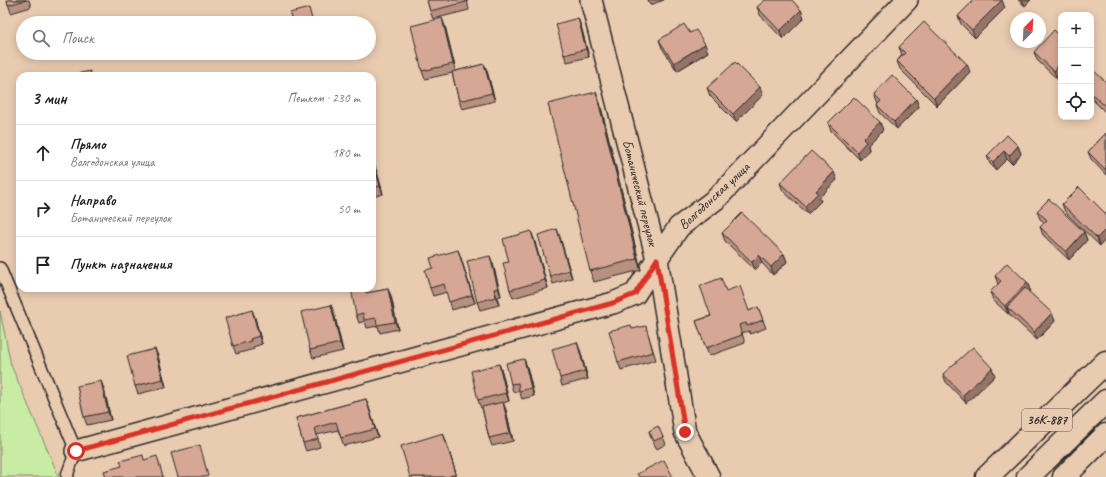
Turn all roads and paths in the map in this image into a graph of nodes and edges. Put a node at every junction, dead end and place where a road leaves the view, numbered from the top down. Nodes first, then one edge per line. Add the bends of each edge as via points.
1 (591, 0) edge
2 (907, 0) edge
3 (657, 259) junction
4 (0, 268) edge
5 (1106, 362) edge
6 (1106, 401) edge
7 (1106, 435) edge
8 (76, 451) junction
9 (68, 477) edge
10 (709, 477) edge
11 (987, 477) edge
12 (1028, 477) edge
13 (1064, 477) edge

1 - 3 street, Ботанический переулок
2 - 3 street, Волгодонская улица via 716,199 679,227
3 - 8 street, Волгодонская улица via 635,294 613,303
3 - 10 street, Ботанический переулок via 685,432
4 - 8 lane
5 - 11 main road, 36К-887
6 - 12 main road, 36К-887
7 - 13 main road
8 - 9 lane

